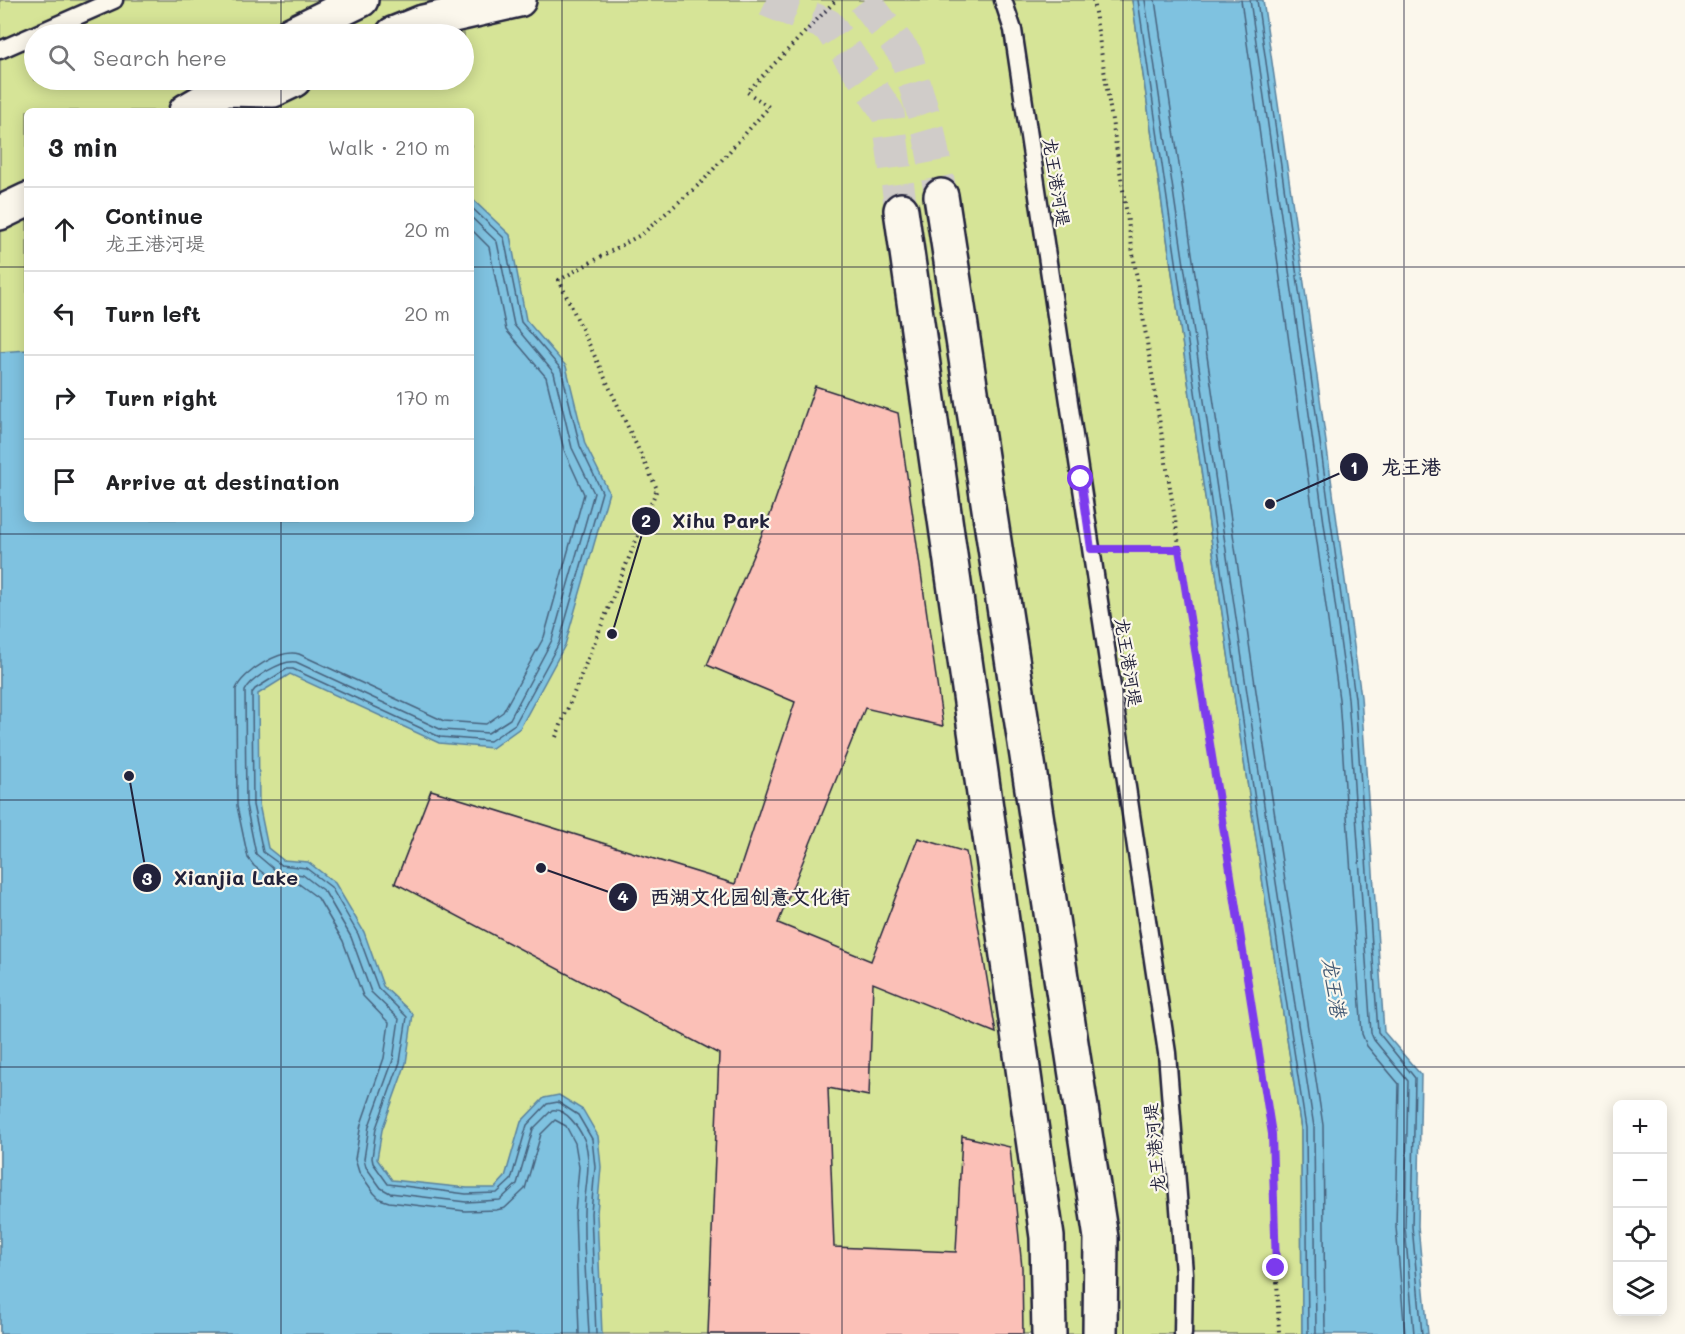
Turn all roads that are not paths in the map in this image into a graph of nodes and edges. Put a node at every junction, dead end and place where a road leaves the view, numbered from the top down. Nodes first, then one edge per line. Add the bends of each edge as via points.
1 (114, 0) edge
2 (361, 0) edge
3 (519, 0) edge
4 (1003, 0) edge
5 (59, 24) edge
6 (312, 24) edge
7 (418, 24) edge
8 (24, 39) edge
9 (0, 50) edge
10 (218, 90) edge
11 (191, 108) edge
12 (942, 196) tunnel mouth
13 (24, 201) edge
14 (901, 210) tunnel mouth
15 (0, 213) edge
16 (1049, 1334) edge
17 (1100, 1334) edge
18 (1183, 1334) edge

1 - 5 lane
2 - 6 street
3 - 7 street
4 - 18 lane, 龙王港河堤 via 1013,30 1167,1053 1185,1273
8 - 9 lane
10 - 11 street
12 - 17 street via 1101,1238
13 - 15 street
14 - 16 street via 1047,1237

